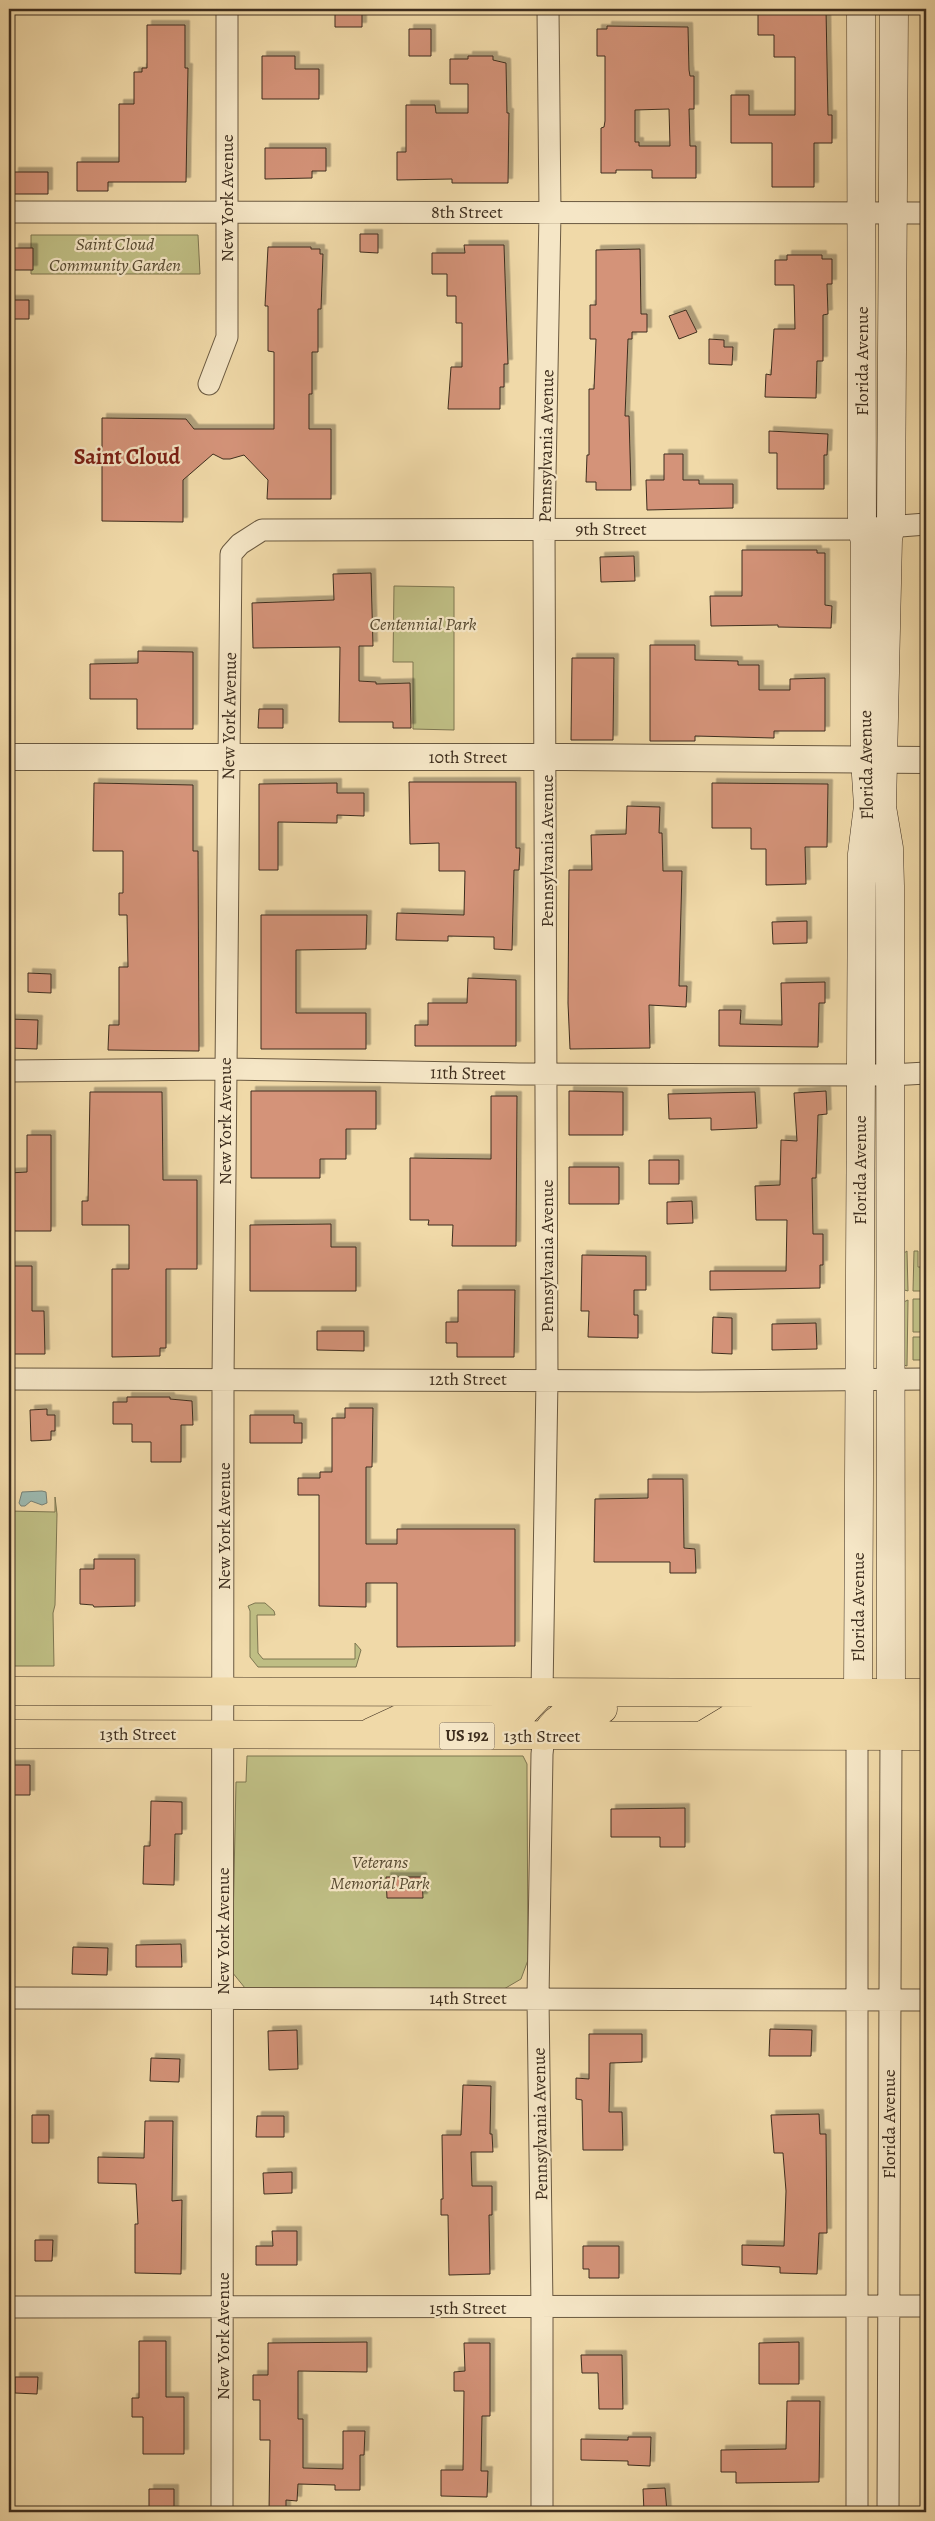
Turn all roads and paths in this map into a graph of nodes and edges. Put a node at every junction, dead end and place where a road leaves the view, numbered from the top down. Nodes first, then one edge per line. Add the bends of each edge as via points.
1 (227, 9) edge
2 (548, 9) edge
3 (861, 9) edge
4 (894, 9) edge
5 (227, 211) junction
6 (9, 212) edge
7 (550, 212) junction
8 (862, 213) junction
9 (895, 213) junction
10 (926, 213) edge
11 (210, 384) dead end
12 (926, 524) edge
13 (891, 525) junction
14 (544, 529) junction
15 (862, 529) junction
16 (240, 544) joint
17 (9, 756) edge
18 (229, 756) junction
19 (546, 757) junction
20 (874, 760) junction
21 (926, 760) edge
22 (225, 1069) junction
23 (9, 1071) edge
24 (926, 1073) edge
25 (548, 1074) junction
26 (860, 1074) junction
27 (891, 1075) junction
28 (9, 1379) edge
29 (224, 1379) junction
30 (547, 1379) junction
31 (858, 1379) junction
32 (891, 1379) junction
33 (926, 1379) edge
34 (858, 1522) junction
35 (891, 1522) junction
36 (9, 1691) edge
37 (65, 1691) junction
38 (224, 1692) junction
39 (693, 1692) junction
40 (858, 1692) junction
41 (891, 1692) junction
42 (542, 1693) junction
43 (926, 1693) edge
44 (9, 1707) edge
45 (926, 1710) edge
46 (9, 1734) edge
47 (224, 1735) junction
48 (363, 1735) junction
49 (857, 1735) junction
50 (891, 1735) junction
51 (544, 1736) junction
52 (701, 1736) junction
53 (926, 1736) edge
54 (9, 1998) edge
55 (222, 1998) junction
56 (538, 1998) junction
57 (926, 2000) edge
58 (857, 2001) junction
59 (889, 2001) junction
60 (858, 2306) junction
61 (889, 2306) junction
62 (926, 2306) edge
63 (9, 2307) edge
64 (224, 2308) junction
65 (542, 2308) junction
66 (222, 2512) edge
67 (542, 2512) edge
68 (857, 2512) edge
69 (888, 2512) edge

1 - 5 street, New York Avenue
2 - 7 street, Pennsylvania Avenue
3 - 8 main road, Florida Avenue
4 - 9 main road, Florida Avenue
5 - 6 street, 8th Street
5 - 7 street, 8th Street
5 - 11 street, New York Avenue via 227,337
7 - 8 street, 8th Street
7 - 14 street, Pennsylvania Avenue
8 - 9 street, 8th Street
8 - 15 main road, Florida Avenue
9 - 10 street, 8th Street
9 - 13 main road, Florida Avenue
12 - 13 street, 9th Street
13 - 15 street, 9th Street
13 - 20 main road, Florida Avenue
14 - 15 street, 9th Street
14 - 16 street, 9th Street via 262,530
14 - 19 street, Pennsylvania Avenue
15 - 20 main road, Florida Avenue
16 - 18 street, New York Avenue via 231,554
17 - 18 street, 10th Street
18 - 19 street, 10th Street
18 - 22 street, New York Avenue
19 - 20 street, 10th Street
19 - 25 street, Pennsylvania Avenue
20 - 21 street, 10th Street
20 - 26 main road, Florida Avenue via 862,854
20 - 27 main road, Florida Avenue via 889,857
22 - 23 street, 11th Street
22 - 25 street, 11th Street
22 - 29 street, New York Avenue
24 - 27 street, 11th Street
25 - 26 street, 11th Street
25 - 30 street, Pennsylvania Avenue
26 - 27 street, 11th Street
26 - 31 main road, Florida Avenue
27 - 32 main road, Florida Avenue
28 - 29 street, 12th Street
29 - 30 street, 12th Street
29 - 38 street, New York Avenue
30 - 31 street, 12th Street
30 - 42 street, Pennsylvania Avenue
31 - 32 street, 12th Street
31 - 34 main road, Florida Avenue
32 - 33 street, 12th Street
32 - 35 main road, Florida Avenue
34 - 35 street
34 - 40 main road, Florida Avenue
35 - 41 main road, Florida Avenue
36 - 37 highway
37 - 38 highway
37 - 44 highway via 32,1708
38 - 42 highway
38 - 47 street, New York Avenue
39 - 40 highway
39 - 42 highway
39 - 51 highway via 680,1708 569,1711 555,1720
40 - 41 highway
41 - 43 highway
41 - 52 highway via 847,1714 736,1715
42 - 48 highway via 525,1711 509,1715 410,1714
45 - 49 highway via 900,1713
46 - 47 highway, 13th Street / US 192
47 - 48 highway, 13th Street / US 192
47 - 55 street, New York Avenue
48 - 51 highway, 13th Street / US 192
49 - 50 highway, 13th Street / US 192
49 - 52 highway, 13th Street / US 192
49 - 58 street, Florida Avenue
50 - 53 highway, 13th Street / US 192
50 - 59 street, Florida Avenue
51 - 52 highway, 13th Street / US 192
51 - 56 street, Pennsylvania Avenue
54 - 55 street, 14th Street
55 - 56 street, 14th Street
55 - 64 street, New York Avenue
56 - 58 street, 14th Street
56 - 65 street, Pennsylvania Avenue
57 - 59 street, 14th Street
58 - 59 street, 14th Street
58 - 60 street, Florida Avenue
59 - 61 street, Florida Avenue
60 - 61 street, 15th Street
60 - 65 street, 15th Street
60 - 68 street, Florida Avenue
61 - 62 street, 15th Street
61 - 69 street, Florida Avenue
63 - 64 street, 15th Street
64 - 65 street, 15th Street
64 - 66 street, New York Avenue
65 - 67 street, Pennsylvania Avenue

